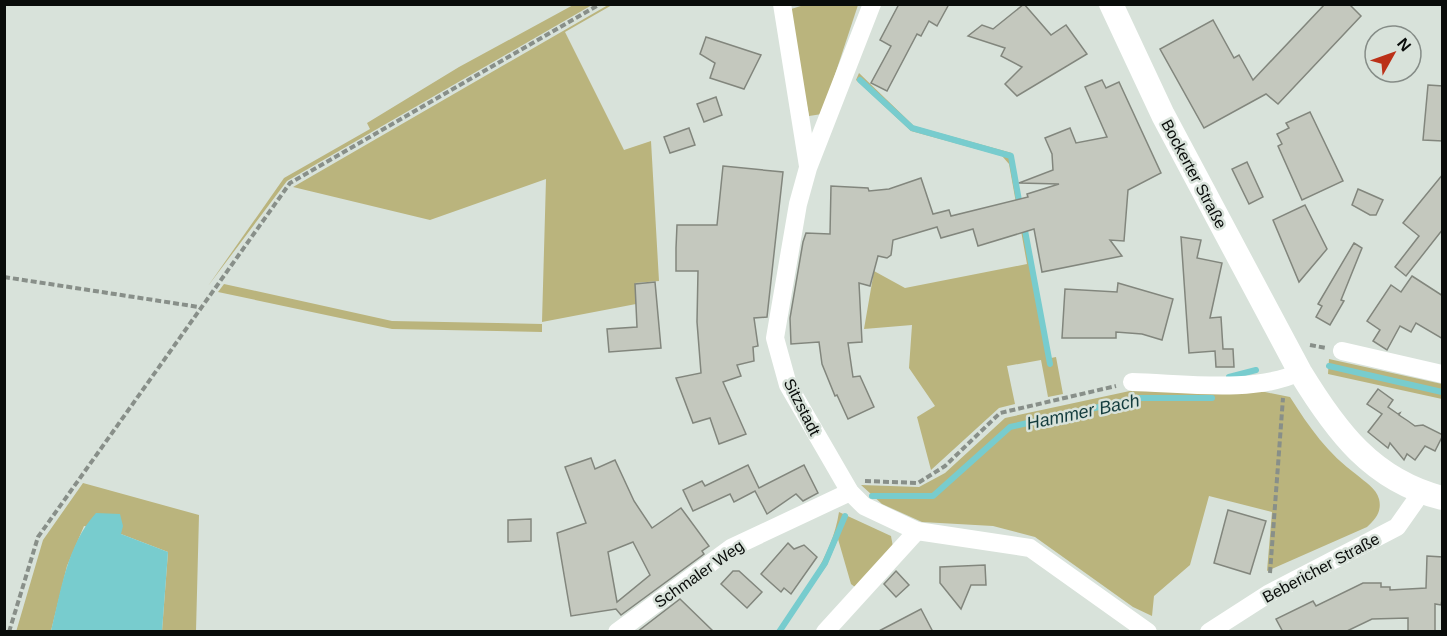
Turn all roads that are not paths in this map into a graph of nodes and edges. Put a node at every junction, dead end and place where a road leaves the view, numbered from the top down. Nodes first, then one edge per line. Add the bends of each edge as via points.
1 (782, 4) edge
2 (872, 4) edge
3 (1111, 4) edge
4 (808, 168) junction
5 (1283, 340) joint
6 (1342, 351) dead end
7 (1443, 374) edge
8 (1292, 376) junction
9 (1132, 382) road end
10 (850, 492) junction
11 (1432, 495) edge
12 (917, 531) junction
13 (617, 632) edge
14 (825, 632) edge
15 (1148, 632) edge
16 (1209, 632) edge

1 - 4 street, Sitzstadt
2 - 4 street, Sitzstadt
3 - 5 street, Bockerter Straße via 1163,115
4 - 10 street, Sitzstadt via 775,338 788,385
5 - 8 street, Bebericher Straße
6 - 7 street
8 - 9 street via 1248,384
8 - 11 street, Bebericher Straße via 1353,448 1388,475
10 - 12 street, Sitzstadt via 864,506
10 - 13 street, Schmaler Weg via 731,548
11 - 16 street, Bebericher Straße via 1397,527 1268,594
12 - 14 street
12 - 15 street, Sitzstadt via 1030,548

